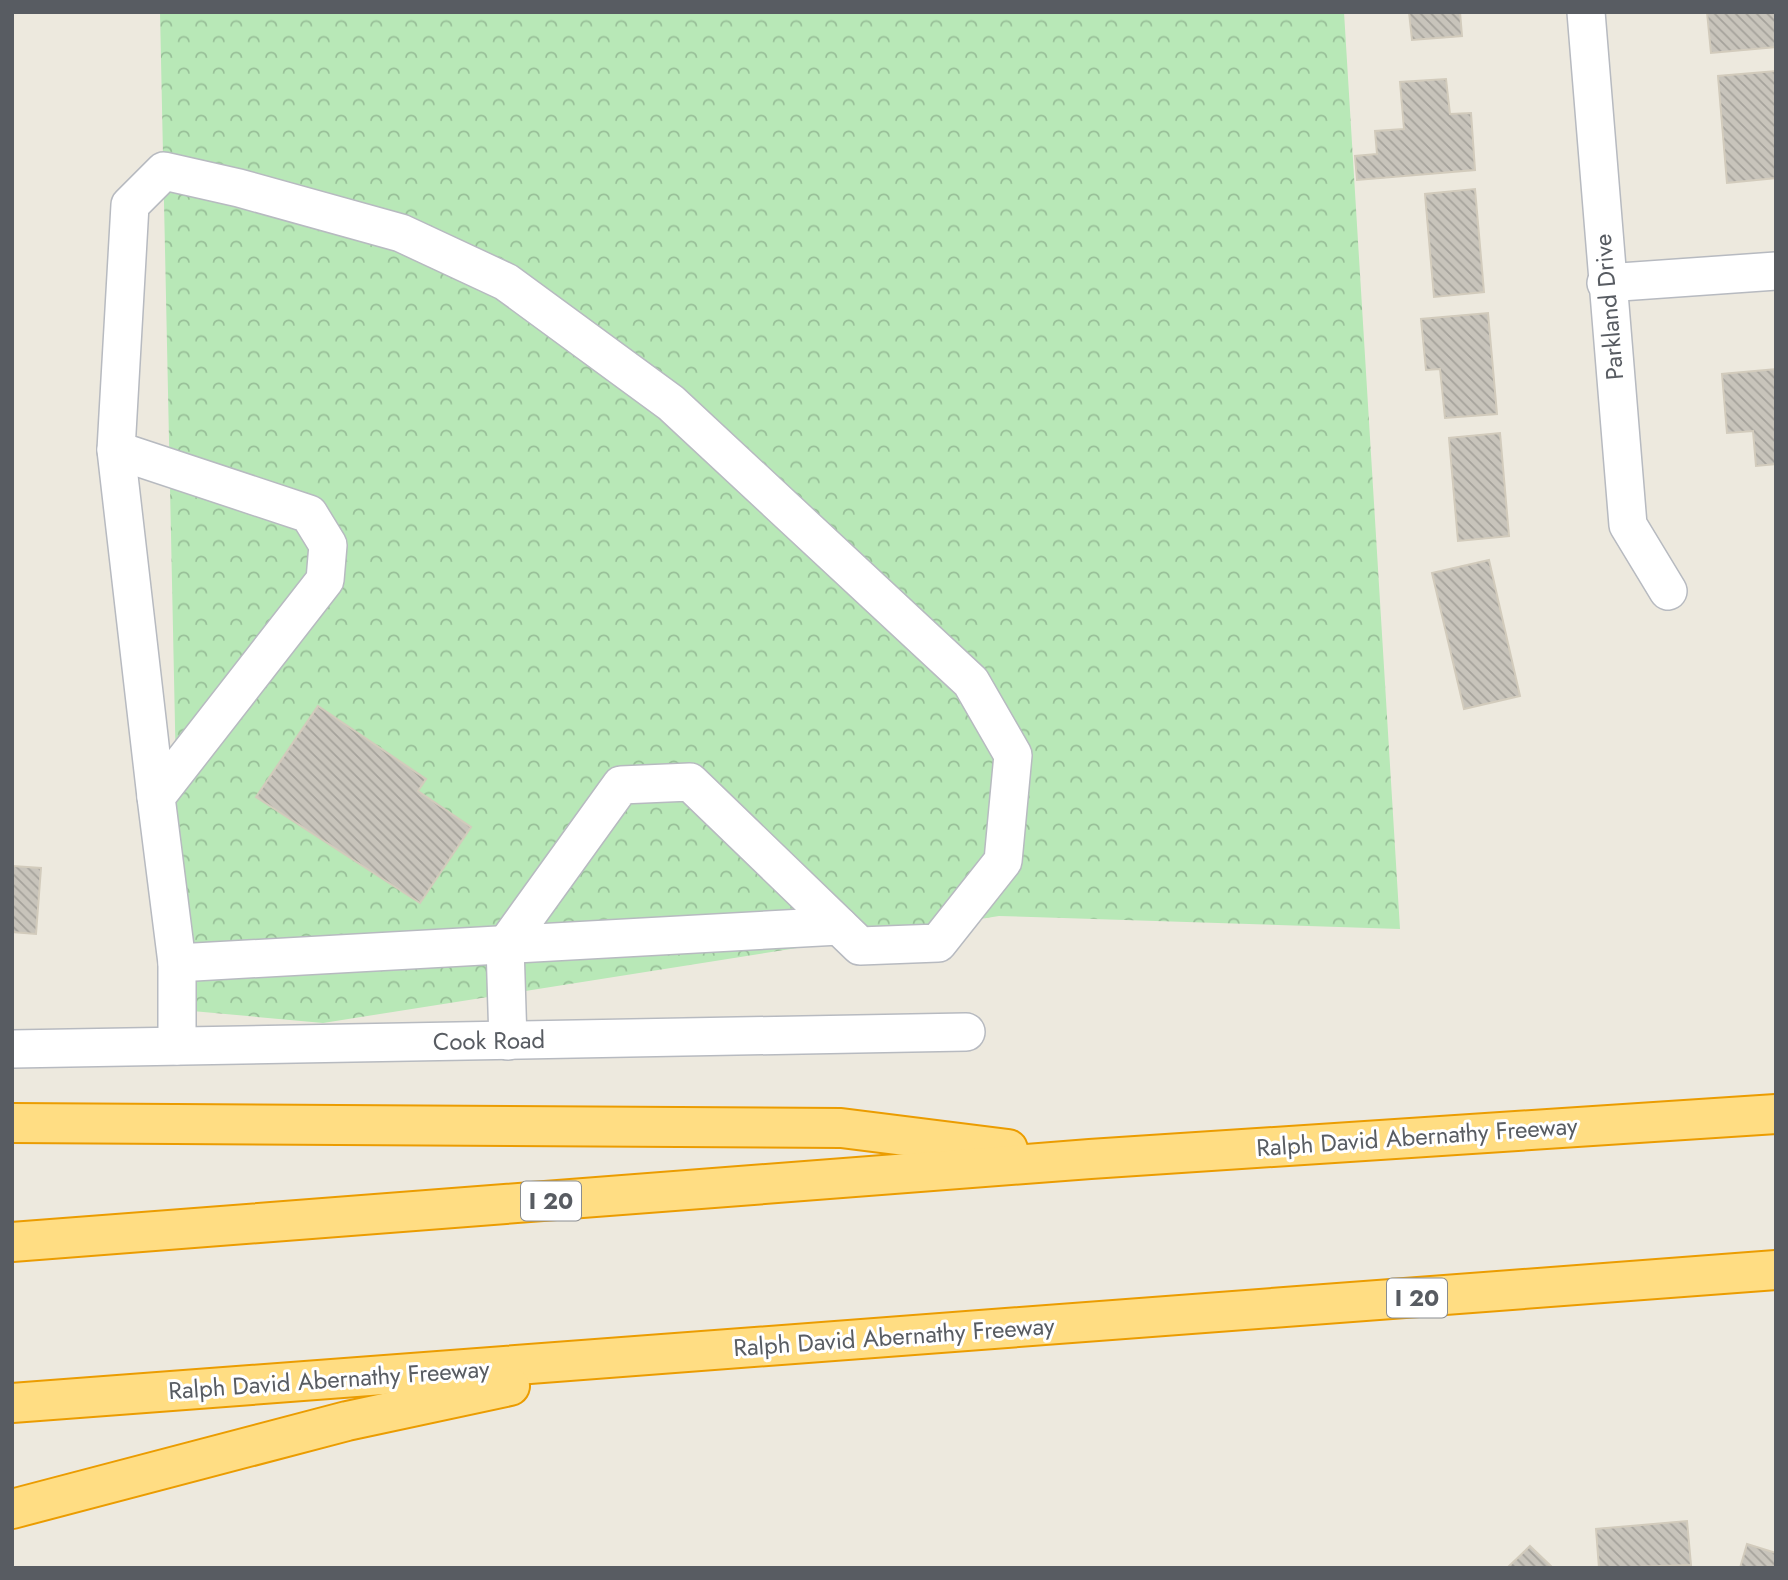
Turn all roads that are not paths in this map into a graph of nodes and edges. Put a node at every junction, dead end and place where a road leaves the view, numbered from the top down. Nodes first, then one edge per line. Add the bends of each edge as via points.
1 (1586, 12) edge
2 (1776, 271) edge
3 (1606, 283) junction
4 (116, 450) junction
5 (1668, 591) dead end
6 (156, 797) junction
7 (839, 926) junction
8 (505, 946) junction
9 (177, 962) junction
10 (966, 1032) dead end
11 (508, 1041) junction
12 (177, 1046) junction
13 (12, 1049) edge
14 (1776, 1114) edge
15 (12, 1123) edge
16 (1090, 1159) junction
17 (12, 1242) edge
18 (1776, 1270) edge
19 (1058, 1325) junction
20 (12, 1403) edge
21 (12, 1509) edge

1 - 3 street, Parkland Drive
2 - 3 street
3 - 5 street, Parkland Drive via 1628,525
4 - 6 street
4 - 6 street via 309,514 328,545 325,580
4 - 7 street via 130,205 164,172 401,233 506,282 671,403 971,682 1013,755 1003,860 938,943 860,946
6 - 9 street
7 - 8 street
7 - 8 street via 690,782 621,785
8 - 9 street
8 - 11 street
9 - 12 street
10 - 11 street, Cook Road
11 - 12 street, Cook Road
12 - 13 street, Cook Road
14 - 16 highway, Ralph David Abernathy Freeway / I 20
15 - 16 highway via 841,1128
16 - 17 highway, Ralph David Abernathy Freeway / I 20
18 - 19 highway, Ralph David Abernathy Freeway / I 20
19 - 20 highway, Ralph David Abernathy Freeway / I 20
19 - 21 highway via 540,1379 347,1421

